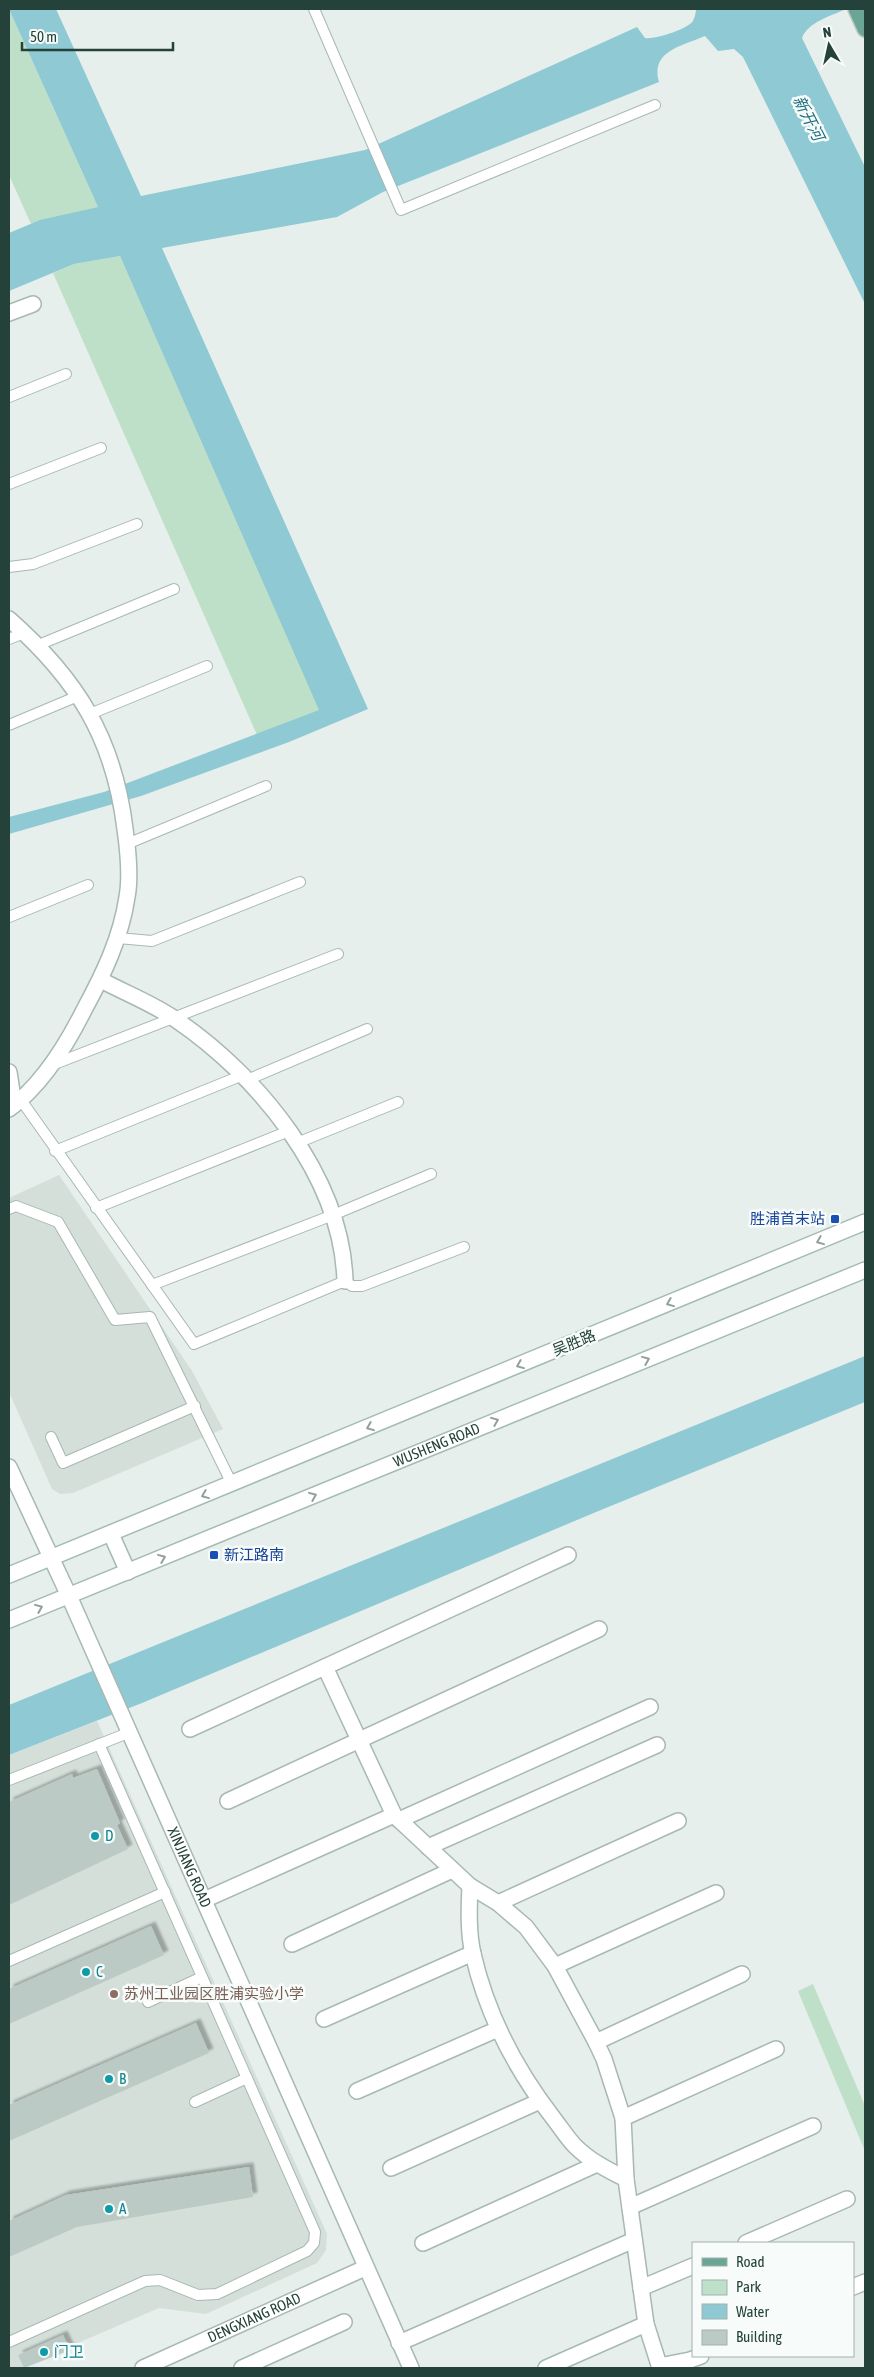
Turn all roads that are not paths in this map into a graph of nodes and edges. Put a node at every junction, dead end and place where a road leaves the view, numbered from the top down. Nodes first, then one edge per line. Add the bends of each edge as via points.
1 (314, 9) edge
2 (856, 9) edge
3 (865, 29) edge
4 (655, 105) dead end
5 (33, 304) dead end
6 (9, 313) edge
7 (66, 374) dead end
8 (9, 397) edge
9 (101, 448) dead end
10 (9, 484) edge
11 (137, 524) dead end
12 (9, 567) edge
13 (174, 589) dead end
14 (9, 619) edge
15 (24, 632) junction
16 (9, 639) edge
17 (36, 646) junction
18 (207, 666) dead end
19 (78, 696) junction
20 (90, 714) junction
21 (9, 725) edge
22 (266, 786) dead end
23 (127, 844) junction
24 (300, 882) dead end
25 (88, 885) dead end
26 (9, 917) edge
27 (118, 938) junction
28 (338, 954) dead end
29 (101, 980) junction
30 (174, 1018) junction
31 (367, 1030) dead end
32 (52, 1065) junction
33 (9, 1072) edge
34 (245, 1078) junction
35 (398, 1102) dead end
36 (14, 1105) edge
37 (293, 1137) junction
38 (55, 1151) junction
39 (431, 1174) dead end
40 (96, 1208) junction
41 (9, 1209) edge
42 (333, 1215) junction
43 (865, 1222) edge
44 (464, 1247) dead end
45 (865, 1270) edge
46 (345, 1281) junction
47 (152, 1286) junction
48 (195, 1406) junction
49 (51, 1437) dead end
50 (9, 1467) edge
51 (232, 1484) junction
52 (110, 1534) junction
53 (568, 1555) dead end
54 (50, 1559) junction
55 (128, 1572) junction
56 (9, 1575) edge
57 (69, 1596) junction
58 (9, 1620) edge
59 (599, 1629) dead end
60 (325, 1667) junction
61 (650, 1707) dead end
62 (190, 1729) dead end
63 (128, 1733) junction
64 (360, 1741) junction
65 (99, 1744) junction
66 (657, 1745) dead end
67 (9, 1780) edge
68 (228, 1801) dead end
69 (397, 1817) junction
70 (678, 1821) dead end
71 (428, 1847) junction
72 (452, 1870) junction
73 (470, 1886) junction
74 (165, 1892) junction
75 (716, 1893) dead end
76 (204, 1900) junction
77 (498, 1902) junction
78 (292, 1944) dead end
79 (473, 1952) junction
80 (9, 1961) edge
81 (555, 1966) junction
82 (742, 1974) dead end
83 (202, 1977) junction
84 (148, 2002) dead end
85 (324, 2019) dead end
86 (498, 2029) junction
87 (596, 2042) junction
88 (776, 2049) dead end
89 (247, 2078) junction
90 (357, 2091) dead end
91 (540, 2101) junction
92 (195, 2102) dead end
93 (623, 2118) junction
94 (813, 2126) dead end
95 (598, 2164) junction
96 (391, 2168) dead end
97 (626, 2179) junction
98 (848, 2199) dead end
99 (630, 2206) junction
100 (634, 2240) junction
101 (748, 2242) edge
102 (423, 2243) dead end
103 (692, 2266) edge
104 (365, 2268) junction
105 (641, 2288) junction
106 (344, 2322) dead end
107 (646, 2324) junction
108 (9, 2342) edge
109 (399, 2344) junction
110 (698, 2357) edge
111 (660, 2367) edge
112 (144, 2368) edge
113 (242, 2368) edge
114 (411, 2368) edge
115 (546, 2368) edge

1 - 4 lane via 402,210
2 - 3 main road
5 - 6 street
7 - 8 lane
9 - 10 lane
11 - 12 lane via 33,564
13 - 17 lane
14 - 15 street
15 - 16 lane
15 - 17 street
17 - 19 street via 64,675
18 - 20 lane
19 - 20 street
19 - 21 lane
20 - 23 street via 105,744 115,778
22 - 23 lane
23 - 27 street via 128,896
24 - 27 lane via 152,942
25 - 26 lane
27 - 29 street
28 - 30 lane
29 - 30 street
29 - 32 street
30 - 32 lane
30 - 34 street
31 - 34 lane
32 - 36 street
33 - 36 street
34 - 37 street
34 - 38 lane
35 - 37 lane
36 - 38 lane
37 - 40 lane
37 - 42 street via 313,1170
38 - 40 lane
39 - 42 lane
40 - 47 lane
41 - 48 lane via 16,1206 58,1222 115,1320 150,1317
42 - 46 street via 344,1256
42 - 47 lane
43 -> 51 street
44 - 46 lane via 362,1286 352,1286
55 -> 45 street, WUSHENG ROAD
46 - 47 lane via 194,1344
48 - 49 lane via 63,1463
48 - 51 lane
50 - 54 street, XINJIANG ROAD
51 -> 52 street
52 - 54 street
52 - 55 street
53 - 60 street
54 - 56 street
54 - 57 street, XINJIANG ROAD
55 - 57 street, WUSHENG ROAD
58 -> 57 street, WUSHENG ROAD
57 - 63 street, XINJIANG ROAD
59 - 64 street
60 - 62 street
60 - 64 street
61 - 69 street
63 - 65 lane
63 - 76 street, XINJIANG ROAD
64 - 68 street
64 - 69 street
65 - 67 lane
65 - 74 lane
66 - 71 street
69 - 71 street
69 - 76 street
70 - 77 street
71 - 72 street
72 - 73 street
72 - 78 street
73 - 77 street
73 - 79 street
74 - 80 lane
74 - 83 lane
75 - 81 street
76 - 104 street, XINJIANG ROAD
77 - 81 street via 526,1927
79 - 85 street
79 - 86 street
81 - 87 street
82 - 87 street
83 - 84 lane
83 - 89 lane
86 - 90 street
86 - 91 street
87 - 93 street
88 - 93 street
89 - 92 lane
89 - 108 lane via 315,2232 314,2243 307,2251 217,2294 198,2295 160,2280 145,2281
91 - 95 street via 575,2146
91 - 96 street
93 - 97 street
94 - 99 street
95 - 97 street
95 - 102 street
97 - 99 street
98 - 101 street
99 - 100 street
100 - 105 street
100 - 109 street
103 - 105 street
104 - 109 street, XINJIANG ROAD
104 - 112 street, DENGXIANG ROAD
105 - 107 street
106 - 113 street
107 - 111 street
107 - 115 street
109 - 114 street, XINJIANG ROAD
110 - 111 street

